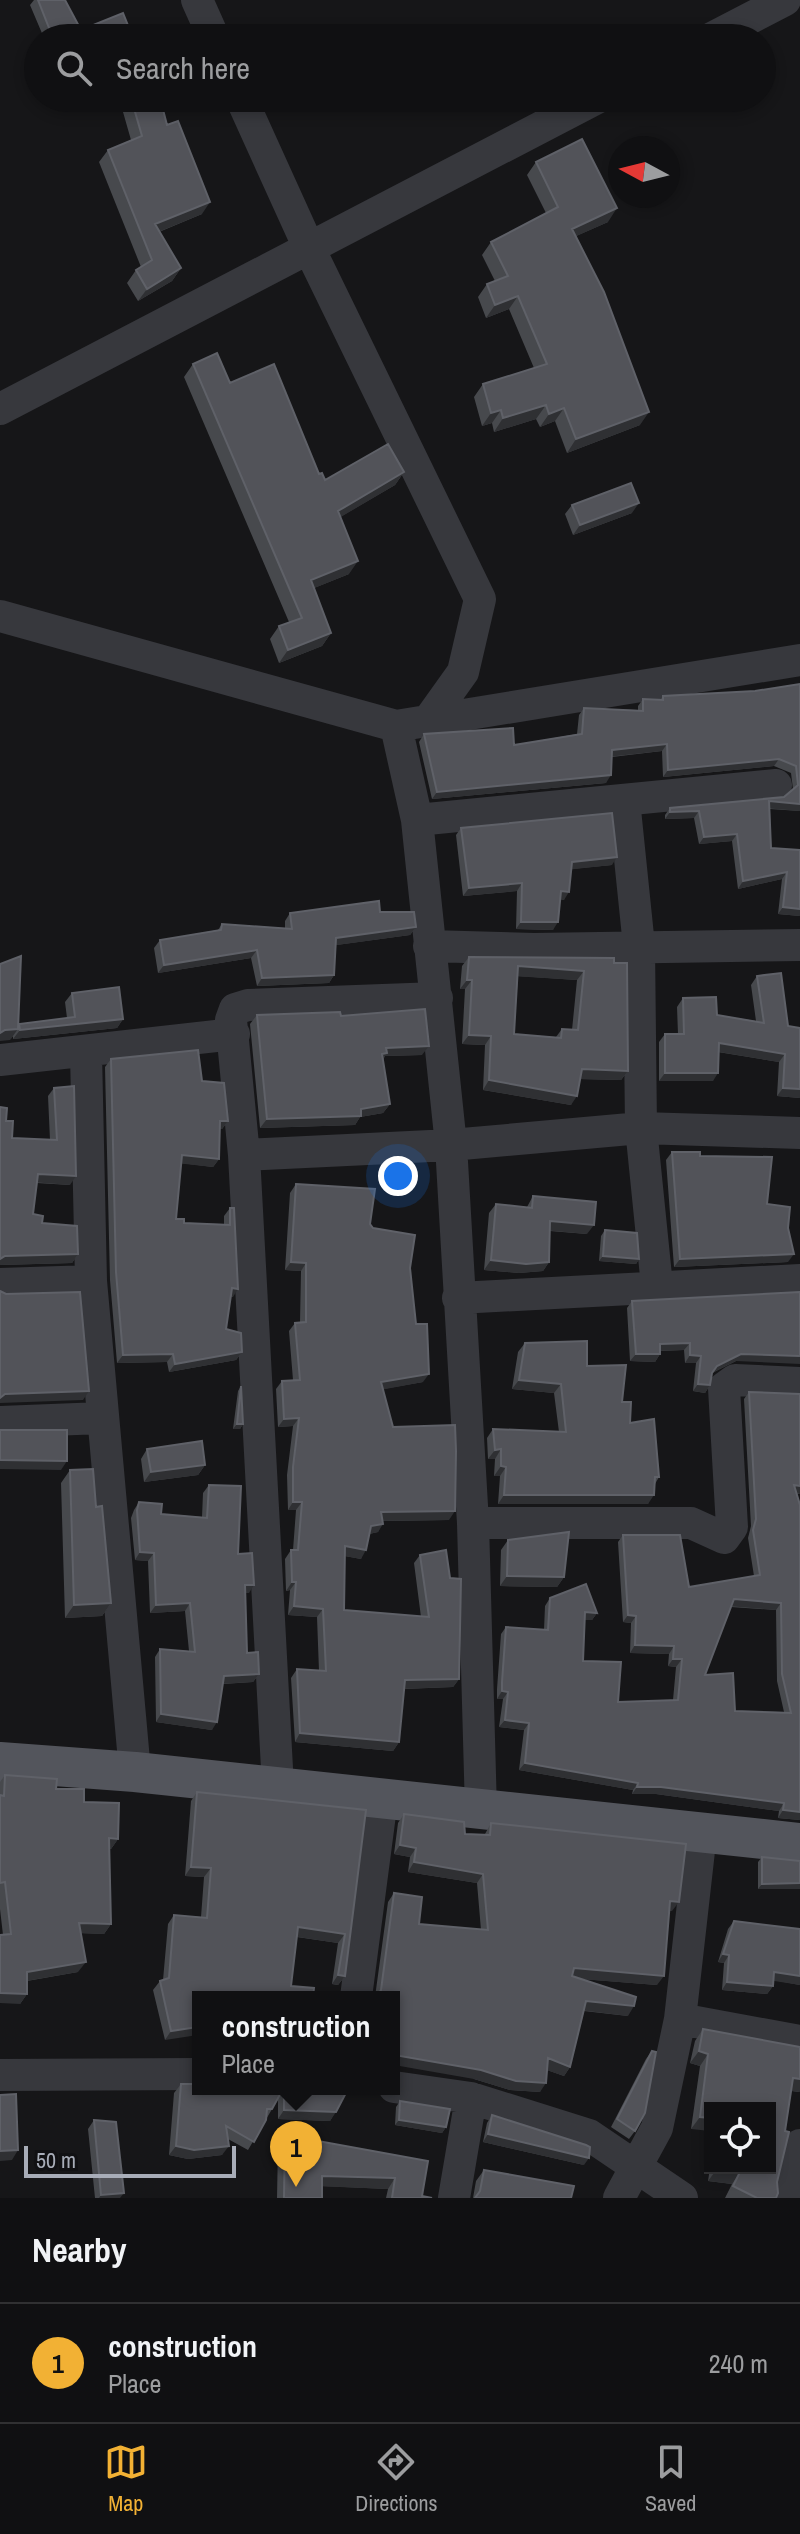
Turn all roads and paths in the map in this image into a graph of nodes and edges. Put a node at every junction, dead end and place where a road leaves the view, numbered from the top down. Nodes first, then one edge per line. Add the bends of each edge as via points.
1 (197, 0) edge
2 (785, 0) edge
3 (208, 24) edge
4 (739, 24) edge
5 (247, 112) edge
6 (570, 112) edge
7 (309, 248) junction
8 (0, 409) edge
9 (0, 616) edge
10 (800, 660) edge
11 (428, 721) junction
12 (396, 726) junction
13 (776, 785) dead end
14 (624, 800) junction
15 (417, 820) junction
16 (800, 945) edge
17 (429, 946) junction
18 (639, 946) junction
19 (437, 998) junction
20 (234, 1034) junction
21 (86, 1053) junction
22 (0, 1060) edge
23 (641, 1128) junction
24 (800, 1133) edge
25 (451, 1145) junction
26 (244, 1155) junction
27 (800, 1280) edge
28 (91, 1281) junction
29 (0, 1284) edge
30 (657, 1286) junction
31 (458, 1298) junction
32 (800, 1383) edge
33 (102, 1418) junction
34 (0, 1422) edge
35 (473, 1523) junction
36 (0, 1762) edge
37 (135, 1772) junction
38 (278, 1787) junction
39 (382, 1799) junction
40 (481, 1811) junction
41 (701, 1833) junction
42 (800, 1843) edge
43 (357, 1991) edge
44 (680, 2019) junction
45 (800, 2041) edge
46 (192, 2074) edge
47 (0, 2075) edge
48 (400, 2088) edge
49 (471, 2098) junction
50 (800, 2145) edge
51 (635, 2164) junction
52 (454, 2198) edge
53 (619, 2198) edge
54 (682, 2198) edge
55 (787, 2198) edge

1 - 3 street
2 - 4 street
5 - 7 street
6 - 7 street
7 - 8 street
7 - 11 street via 480,599 463,672
9 - 12 street
10 - 11 street
11 - 12 street
12 - 15 street
13 - 14 street
14 - 15 street
14 - 18 street
15 - 17 street
16 - 18 street
17 - 18 street
17 - 19 street
18 - 23 street
19 - 20 street via 248,1005 235,1009
19 - 25 street
20 - 21 street
20 - 26 street
21 - 22 street
21 - 28 street
23 - 24 street
23 - 25 street
23 - 30 street
25 - 26 street
25 - 31 street
26 - 38 street
27 - 30 street
28 - 29 street
28 - 33 street
30 - 31 street
31 - 35 street
32 - 35 street via 735,1380 724,1388 732,1527 724,1538 691,1523
33 - 34 street
33 - 37 street
35 - 40 street
36 - 37 main road
37 - 38 main road
38 - 39 main road
39 - 40 main road
39 - 43 street
40 - 41 main road
41 - 42 main road
41 - 44 street
44 - 45 street
44 - 51 street via 657,2128
46 - 47 street
48 - 49 street
49 - 51 street via 589,2135
49 - 52 street
50 - 55 street
51 - 53 street
51 - 54 street

